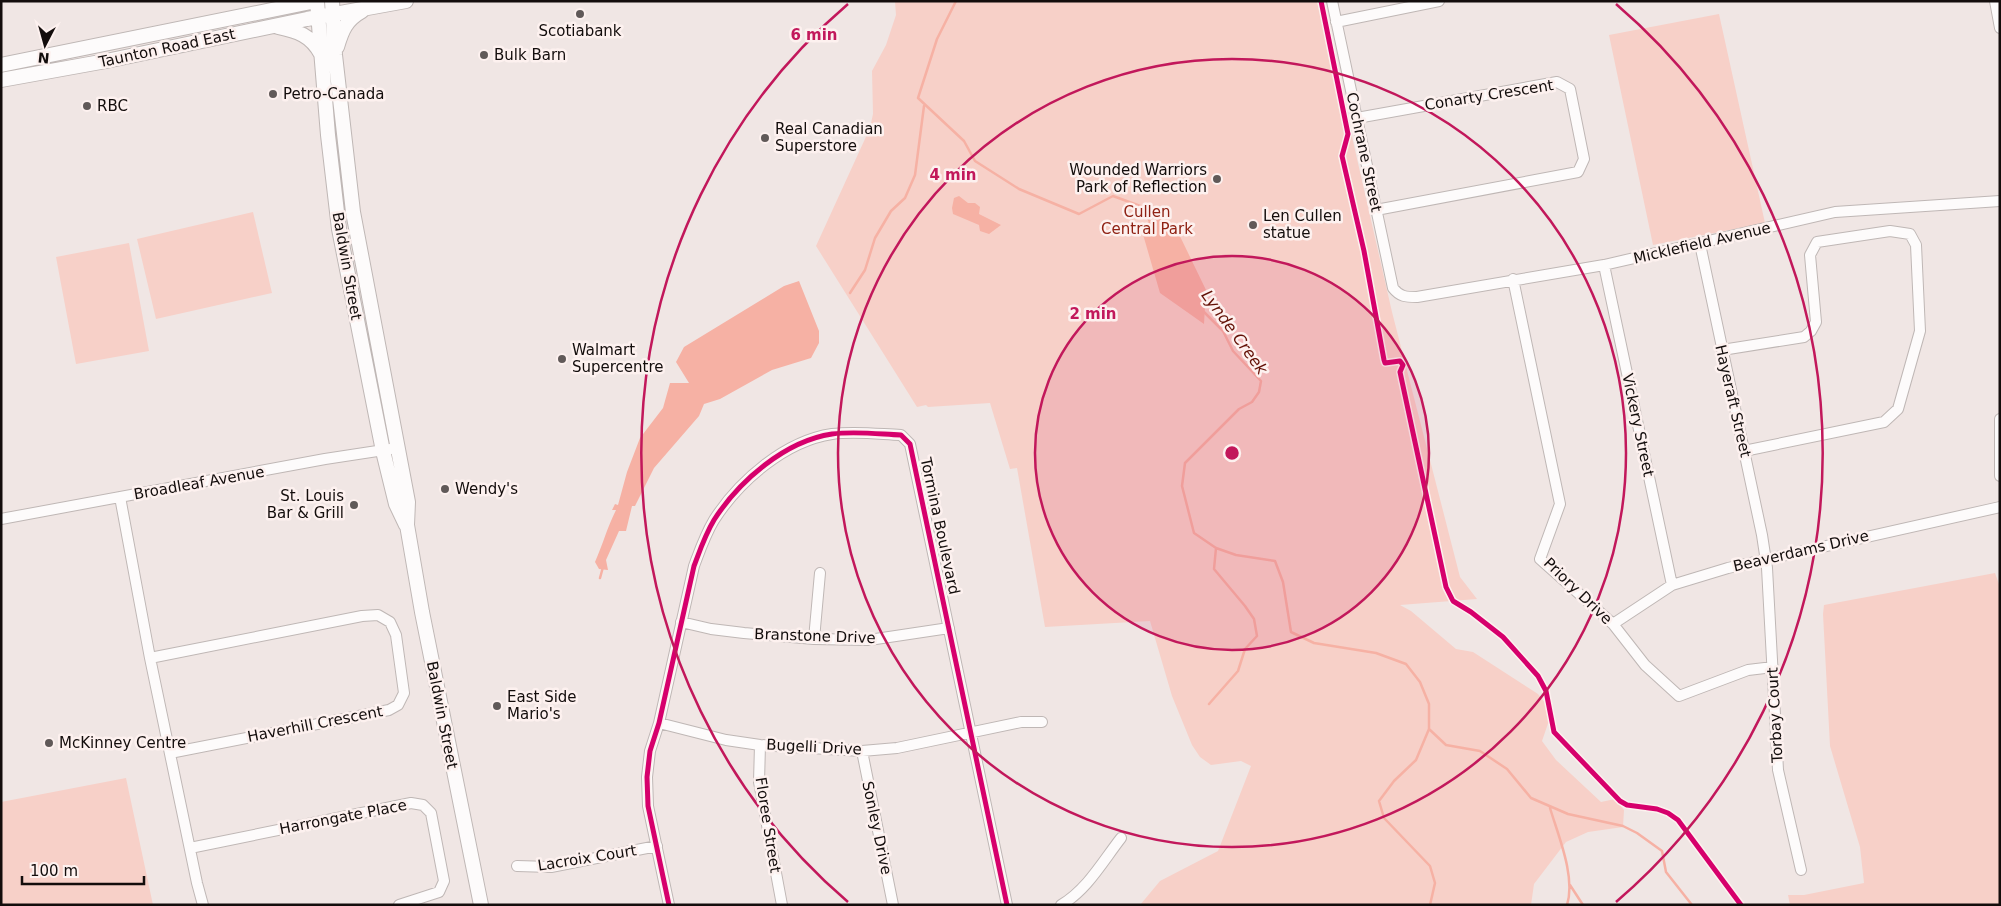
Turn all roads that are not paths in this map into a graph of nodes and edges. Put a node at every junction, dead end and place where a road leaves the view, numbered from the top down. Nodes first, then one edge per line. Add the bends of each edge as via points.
1 (317, 1) edge
2 (406, 1) edge
3 (1332, 1) edge
4 (1439, 1) edge
5 (1995, 1) edge
6 (287, 5) edge
7 (332, 8) edge
8 (368, 8) junction
9 (318, 17) junction
10 (1336, 22) junction
11 (273, 26) junction
12 (2000, 28) edge
13 (329, 56) junction
14 (1, 65) edge
15 (1, 80) edge
16 (1357, 118) junction
17 (2000, 201) edge
18 (1376, 210) junction
19 (1700, 244) junction
20 (1604, 265) junction
21 (1513, 279) junction
22 (1405, 297) joint
23 (1722, 350) junction
24 (2000, 419) edge
25 (397, 448) junction
26 (383, 451) junction
27 (1744, 451) junction
28 (2000, 476) edge
29 (120, 497) junction
30 (2000, 507) edge
31 (1, 518) edge
32 (407, 525) junction
33 (1766, 558) junction
34 (820, 573) dead end
35 (1672, 585) junction
36 (681, 622) junction
37 (1613, 624) junction
38 (949, 628) junction
39 (814, 639) junction
40 (150, 658) junction
41 (1773, 666) junction
42 (1042, 722) dead end
43 (659, 723) junction
44 (971, 732) junction
45 (760, 744) junction
46 (862, 751) junction
47 (170, 753) junction
48 (1121, 838) dead end
49 (657, 846) junction
50 (190, 848) junction
51 (516, 866) dead end
52 (1801, 870) dead end
53 (203, 905) edge
54 (399, 905) edge
55 (481, 905) edge
56 (669, 905) edge
57 (782, 905) edge
58 (893, 905) edge
59 (1007, 905) edge
60 (1061, 905) edge

1 - 6 main road, Taunton Road East
1 - 9 main road, Baldwin Street
2 - 8 main road, Taunton Road East
3 - 10 street, Cochrane Street
4 - 10 street
5 - 12 street
6 - 14 main road, Taunton Road East
7 - 8 main road, Taunton Road East
7 - 9 main road, Taunton Road East
7 - 13 main road, Baldwin Street
8 - 13 main road via 350,18
9 - 11 main road, Taunton Road East
9 - 13 main road, Baldwin Street
10 - 16 street, Cochrane Street
11 - 13 main road via 303,34
11 - 15 main road, Taunton Road East via 106,62
13 - 25 main road, Baldwin Street via 357,240
13 - 26 main road, Baldwin Street via 328,135 339,229
16 - 18 street, Cochrane Street
16 - 18 street, Conarty Crescent via 1557,82 1570,89 1572,98 1584,159 1578,172
17 - 19 street, Micklefield Avenue via 1835,212
18 - 22 street, Cochrane Street via 1393,288 1398,295
19 - 20 street, Micklefield Avenue
19 - 23 street, Hayeraft Street
20 - 21 street, Micklefield Avenue
20 - 35 street, Vickery Street
21 - 22 street, Micklefield Avenue
21 - 37 street, Priory Drive via 1560,504 1540,559
23 - 27 street, Hayeraft Street
23 - 27 street via 1804,337 1811,332 1816,322 1810,255 1817,242 1890,232 1910,234 1916,245 1920,331 1898,409 1884,422
24 - 28 street
25 - 26 street, Broadleaf Avenue
25 - 32 main road, Baldwin Street via 408,502
26 - 29 street, Broadleaf Avenue
26 - 32 main road, Baldwin Street via 396,504
27 - 33 street, Hayeraft Street
29 - 31 street, Broadleaf Avenue
29 - 40 street
30 - 33 street, Beaverdams Drive
32 - 55 main road, Baldwin Street
33 - 35 street, Beaverdams Drive
33 - 41 street, Torbay Court
34 - 39 street
35 - 37 street, Beaverdams Drive
36 - 38 street, Tormina Boulevard via 702,542 728,500 784,453 807,441 851,432 901,435 910,444
36 - 39 street, Branstone Drive via 711,629
36 - 43 street, Tormina Boulevard
37 - 41 street, Priory Drive via 1645,665 1679,696 1748,670
38 - 39 street, Branstone Drive via 869,640
38 - 44 street, Tormina Boulevard
40 - 47 street
40 - 47 street, Haverhill Crescent via 362,616 378,615 390,622 396,635 404,693 398,705 389,710
41 - 52 street, Torbay Court via 1778,770
42 - 44 street, Bugelli Drive via 1021,722
43 - 45 street, Bugelli Drive via 726,740
43 - 49 street, Tormina Boulevard via 650,751 647,777 648,806
44 - 46 street, Bugelli Drive via 897,748
44 - 59 street, Tormina Boulevard
45 - 46 street, Bugelli Drive
45 - 57 street, Floree Street via 759,782
46 - 58 street, Sonley Drive
47 - 50 street
48 - 60 street via 1088,881
49 - 51 street, Lacroix Court via 551,867
49 - 56 street, Tormina Boulevard
50 - 53 street
50 - 54 street, Harrongate Place via 411,803 423,806 431,813 444,880 439,892

